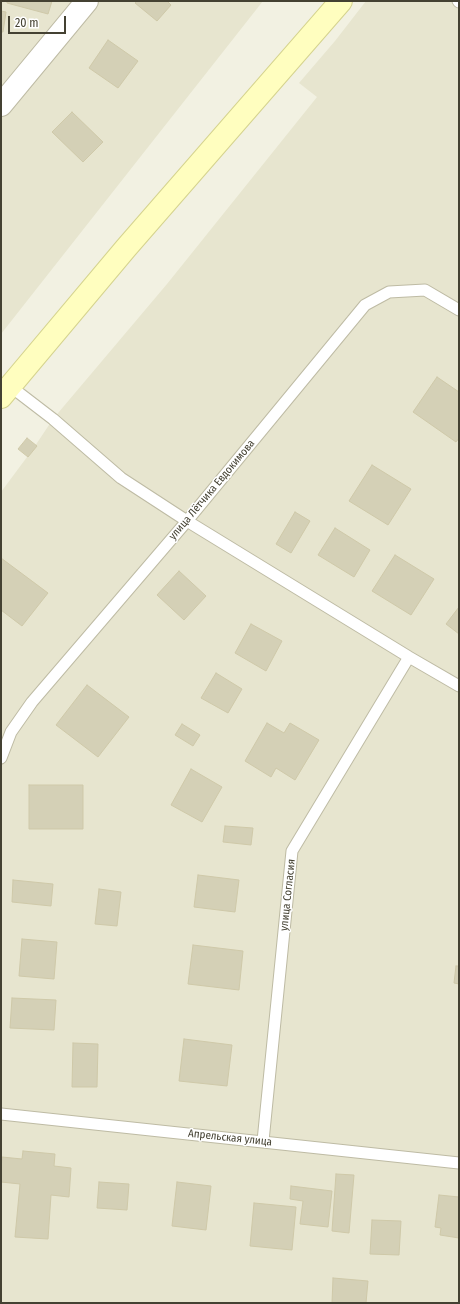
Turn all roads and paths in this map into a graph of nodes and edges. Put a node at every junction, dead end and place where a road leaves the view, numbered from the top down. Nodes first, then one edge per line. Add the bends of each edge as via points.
1 (88, 1) edge
2 (341, 1) edge
3 (1, 105) edge
4 (459, 310) edge
5 (6, 392) edge
6 (187, 521) junction
7 (410, 657) junction
8 (459, 686) edge
9 (1, 758) edge
10 (1, 1114) edge
11 (263, 1141) junction
12 (459, 1163) edge

1 - 3 street
2 - 5 street via 126,248
4 - 6 lane, улица Лётчика Евдокимова via 425,290 389,292 365,305
5 - 6 lane via 53,419 121,478
6 - 7 lane
6 - 9 lane, улица Лётчика Евдокимова via 32,702 11,732
7 - 8 lane
7 - 11 lane, улица Согласия via 292,851
10 - 11 lane, Апрельская улица
11 - 12 lane, Апрельская улица

